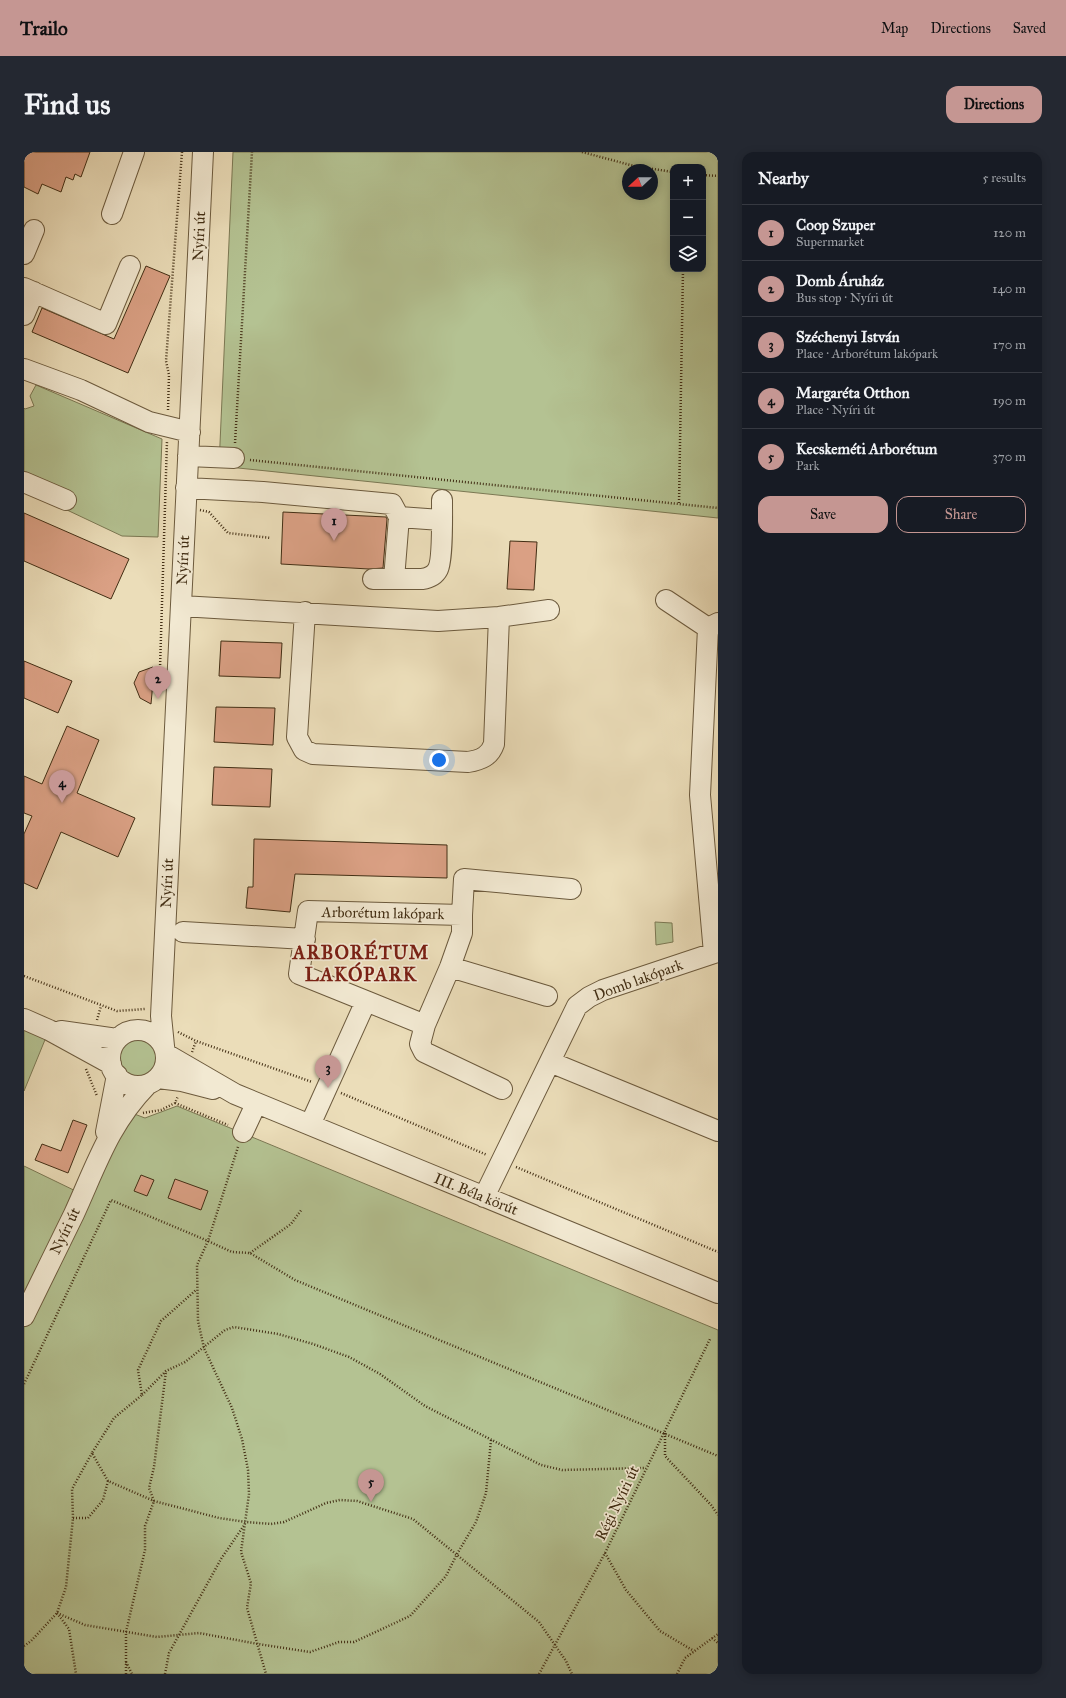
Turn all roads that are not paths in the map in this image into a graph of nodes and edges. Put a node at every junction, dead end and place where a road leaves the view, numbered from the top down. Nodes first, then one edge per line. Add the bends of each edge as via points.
1 (134, 152) edge
2 (203, 152) edge
3 (112, 214) dead end
4 (34, 230) dead end
5 (24, 254) edge
6 (130, 266) dead end
7 (29, 290) edge
8 (24, 315) edge
9 (24, 369) edge
10 (190, 432) junction
11 (188, 456) junction
12 (234, 458) road end
13 (24, 482) edge
14 (186, 488) junction
15 (66, 500) dead end
16 (442, 500) dead end
17 (399, 517) junction
18 (441, 520) junction
19 (373, 579) dead end
20 (394, 579) junction
21 (666, 600) dead end
22 (181, 606) junction
23 (548, 610) dead end
24 (305, 612) junction
25 (499, 617) junction
26 (713, 626) edge
27 (571, 890) dead end
28 (462, 915) junction
29 (183, 932) dead end
30 (305, 939) junction
31 (716, 954) edge
32 (163, 967) junction
33 (450, 967) junction
34 (547, 996) dead end
35 (366, 1001) junction
36 (24, 1019) edge
37 (425, 1025) junction
38 (49, 1030) junction
39 (136, 1030) junction
40 (117, 1039) junction
41 (165, 1050) junction
42 (550, 1062) junction
43 (114, 1070) junction
44 (152, 1082) junction
45 (502, 1090) dead end
46 (235, 1094) junction
47 (256, 1104) junction
48 (310, 1125) junction
49 (718, 1131) edge
50 (243, 1132) road end
51 (104, 1146) junction
52 (484, 1197) junction
53 (718, 1293) edge
54 (24, 1316) edge

1 - 3 street
2 - 10 street, Nyíri út
4 - 5 street
6 - 7 street via 106,324
7 - 8 street
9 - 10 street via 81,390 149,422
10 - 11 street, Nyíri út
11 - 12 street
11 - 14 street, Nyíri út
13 - 15 street
14 - 17 street via 392,504
14 - 22 street, Nyíri út
16 - 18 street
17 - 18 street
17 - 20 street
18 - 20 street via 440,562 436,572 422,579
19 - 20 street
21 - 26 street, Domb lakópark
22 - 24 street
22 - 32 street, Nyíri út
23 - 25 street
24 - 25 street via 438,621
24 - 25 street via 297,737 304,750 313,754 468,762 484,758 494,744
26 - 31 street, Domb lakópark via 700,795
27 - 28 street, Arborétum lakópark via 464,880
28 - 30 street, Arborétum lakópark via 308,912
28 - 33 street, Arborétum lakópark via 462,933
29 - 30 street
30 - 35 street, Arborétum lakópark via 299,974
31 - 42 street, Domb lakópark via 603,990 585,999 572,1014
32 - 39 street, Nyíri út via 148,1011
32 - 41 street, Nyíri út via 161,1016
33 - 34 street
33 - 37 street, Arborétum lakópark
35 - 37 street, Arborétum lakópark
35 - 48 street
36 - 38 street
37 - 45 street, Arborétum lakópark via 420,1044 424,1052
38 - 40 street
38 - 43 street
39 - 40 street via 122,1034
39 - 41 street via 152,1033 159,1038
40 - 43 street via 110,1055
41 - 44 street via 166,1063 163,1071
41 - 46 street, III. Béla körút
42 - 49 street
42 - 52 street, Domb lakópark
43 - 44 street via 123,1081 130,1084
43 - 51 street, Nyíri út
44 - 46 street, III. Béla körút via 182,1081
44 - 51 street, Nyíri út via 126,1108
46 - 47 street, III. Béla körút
47 - 48 street, III. Béla körút
47 - 50 street
48 - 52 street, III. Béla körút
51 - 54 street, Nyíri út
52 - 53 street, III. Béla körút

